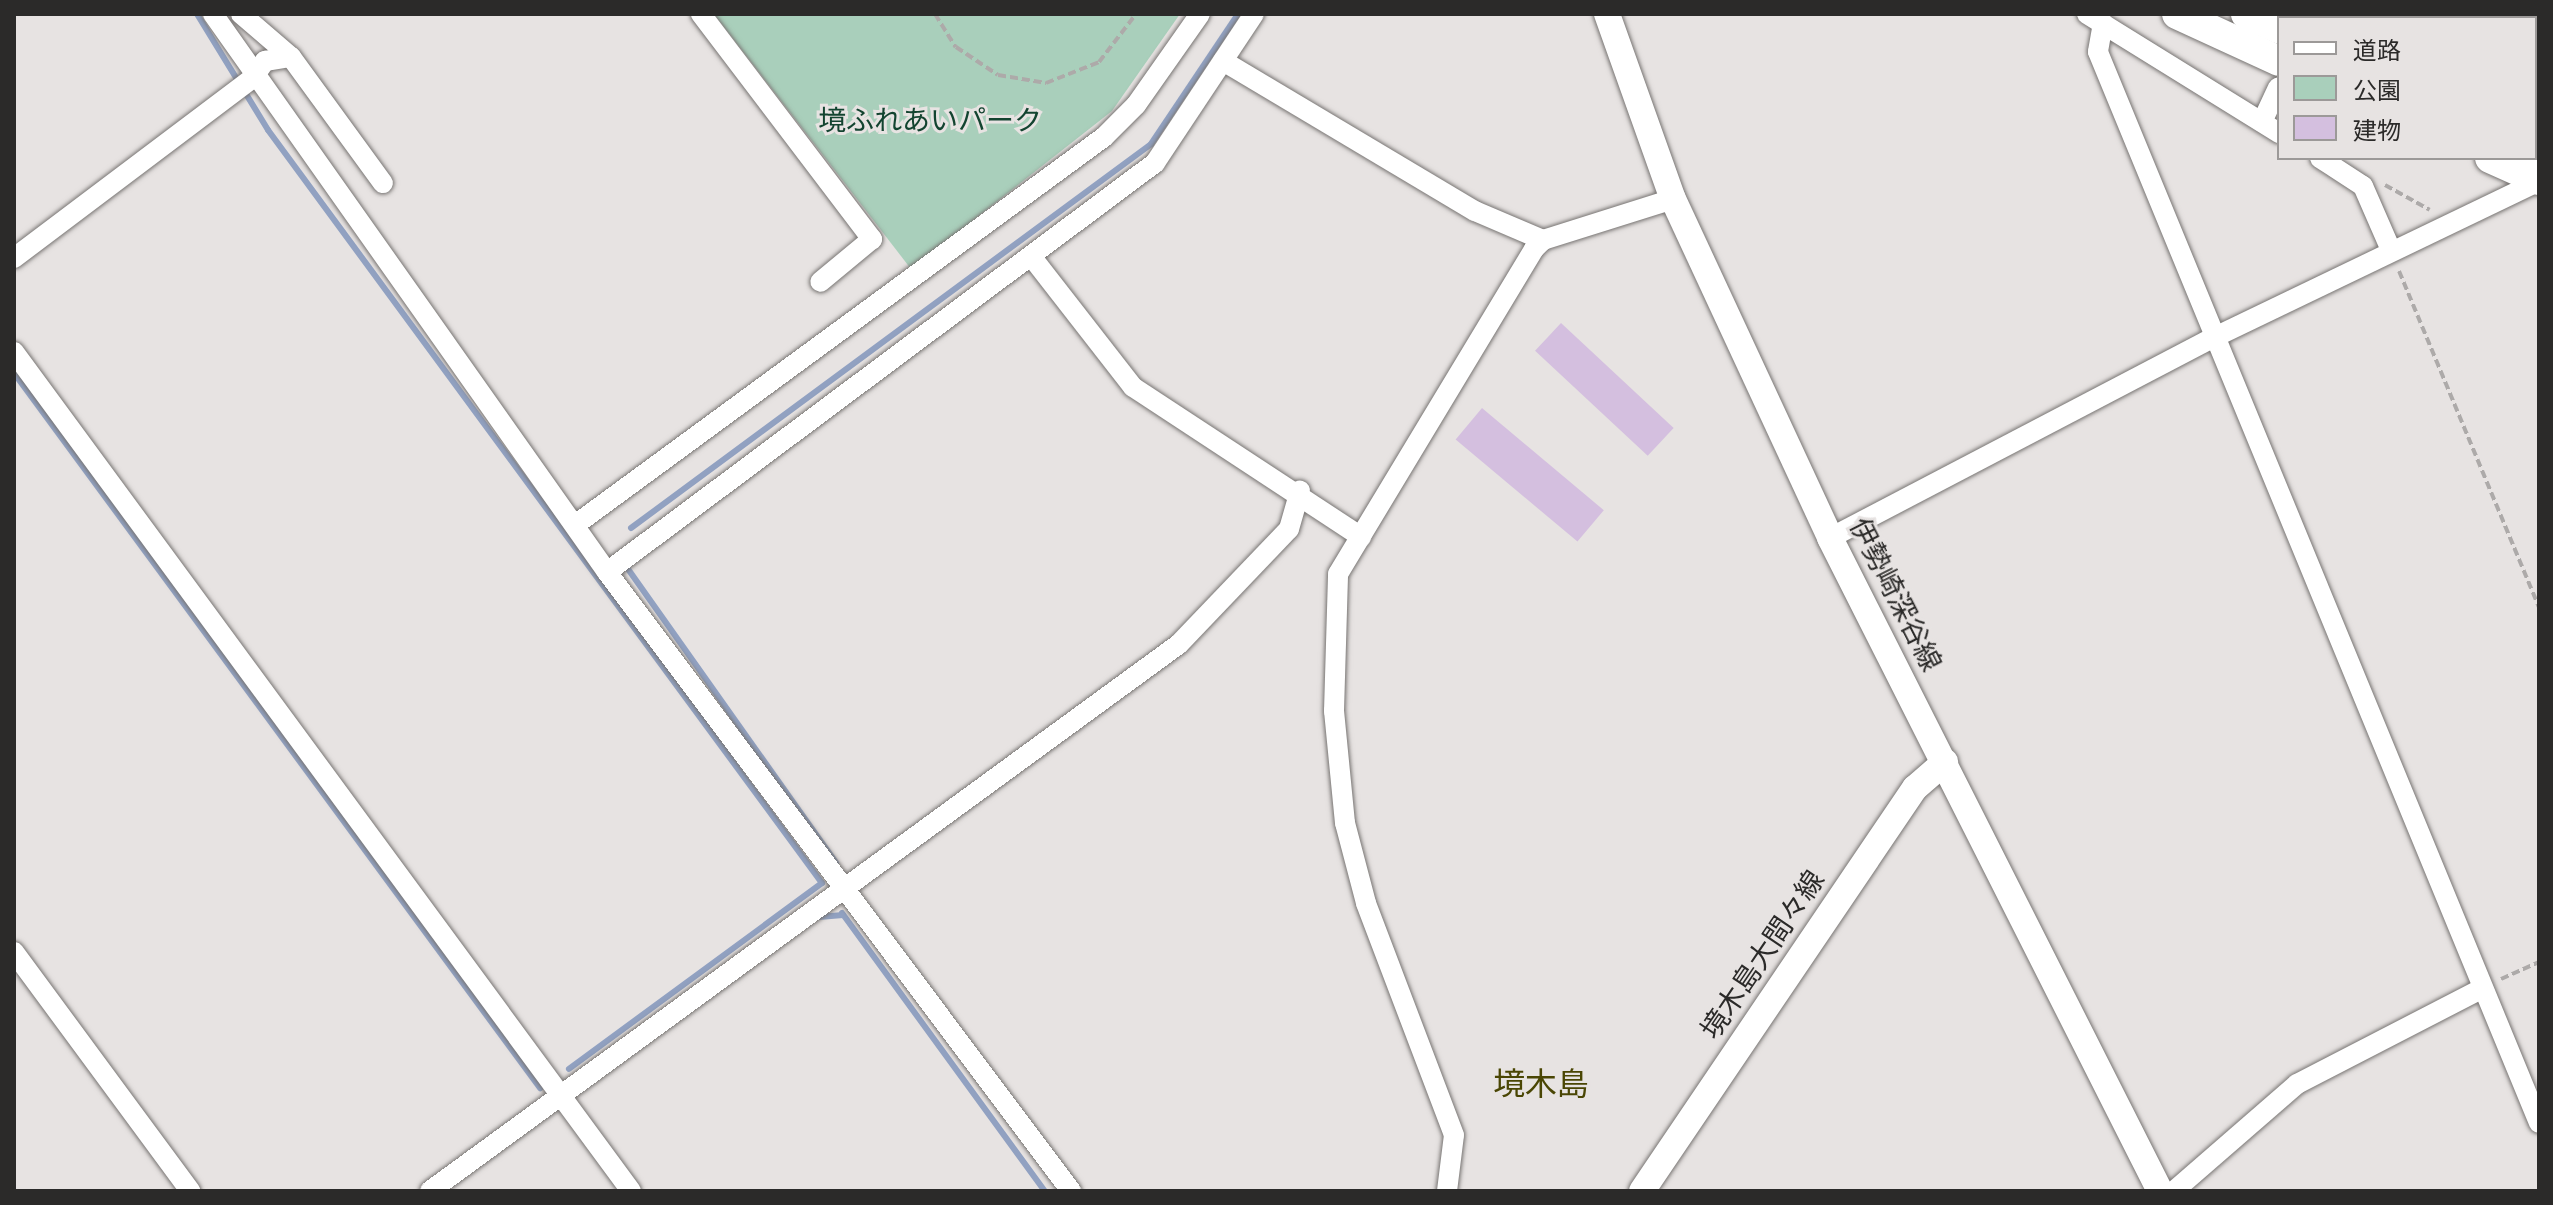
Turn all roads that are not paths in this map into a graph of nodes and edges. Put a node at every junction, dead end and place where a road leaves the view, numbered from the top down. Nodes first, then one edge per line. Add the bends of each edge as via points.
1 (213, 14) edge
2 (226, 14) edge
3 (241, 14) edge
4 (701, 14) edge
5 (1200, 14) edge
6 (1254, 14) edge
7 (1607, 14) edge
8 (2177, 14) edge
9 (2246, 14) edge
10 (2095, 19) edge
11 (2277, 28) edge
12 (291, 57) junction
13 (2277, 60) edge
14 (1223, 61) junction
15 (253, 78) junction
16 (2277, 92) edge
17 (2270, 127) edge
18 (2323, 160) edge
19 (2494, 160) edge
20 (2539, 181) edge
21 (383, 183) dead end
22 (1673, 199) junction
23 (1543, 240) junction
24 (2391, 250) junction
25 (1031, 256) junction
26 (14, 258) edge
27 (820, 282) dead end
28 (2213, 338) junction
29 (14, 352) edge
30 (1300, 491) junction
31 (575, 525) junction
32 (1361, 537) junction
33 (1830, 538) junction
34 (607, 572) junction
35 (1945, 762) junction
36 (840, 891) junction
37 (14, 952) edge
38 (2483, 988) junction
39 (559, 1094) junction
40 (2539, 1123) edge
41 (2160, 1190) edge
42 (190, 1191) edge
43 (430, 1191) edge
44 (631, 1191) edge
45 (1071, 1191) edge
46 (1447, 1191) edge
47 (1642, 1191) edge

1 - 15 street
2 - 15 street
3 - 12 street
4 - 27 street via 872,239
5 - 31 street via 1136,105 1096,144
6 - 14 street
7 - 22 main road, 伊勢崎深谷線
8 - 13 highway
9 - 11 highway
10 - 17 street
10 - 28 street via 2098,52
12 - 15 street via 275,54
12 - 21 street
14 - 23 street via 1475,211
14 - 25 street via 1155,163
15 - 26 street
15 - 31 street via 504,419
16 - 17 street
18 - 24 street via 2368,195
19 - 20 highway
20 - 24 street
22 - 23 street
22 - 33 main road, 伊勢崎深谷線
23 - 32 street via 1514,275
24 - 28 street
25 - 30 street via 1133,387
25 - 34 street
28 - 33 street
28 - 38 street
29 - 39 street
30 - 32 street
30 - 36 street via 1289,529 1179,644
31 - 34 street
32 - 46 street via 1338,574 1334,711 1345,823 1366,903 1454,1135
33 - 35 main road, 伊勢崎深谷線
34 - 36 street
35 - 41 main road, 伊勢崎深谷線
35 - 47 main road, 境木島大間々線 via 1915,788
36 - 39 street
36 - 45 street
37 - 42 street
38 - 40 street
38 - 41 street via 2297,1084
39 - 43 street
39 - 44 street

